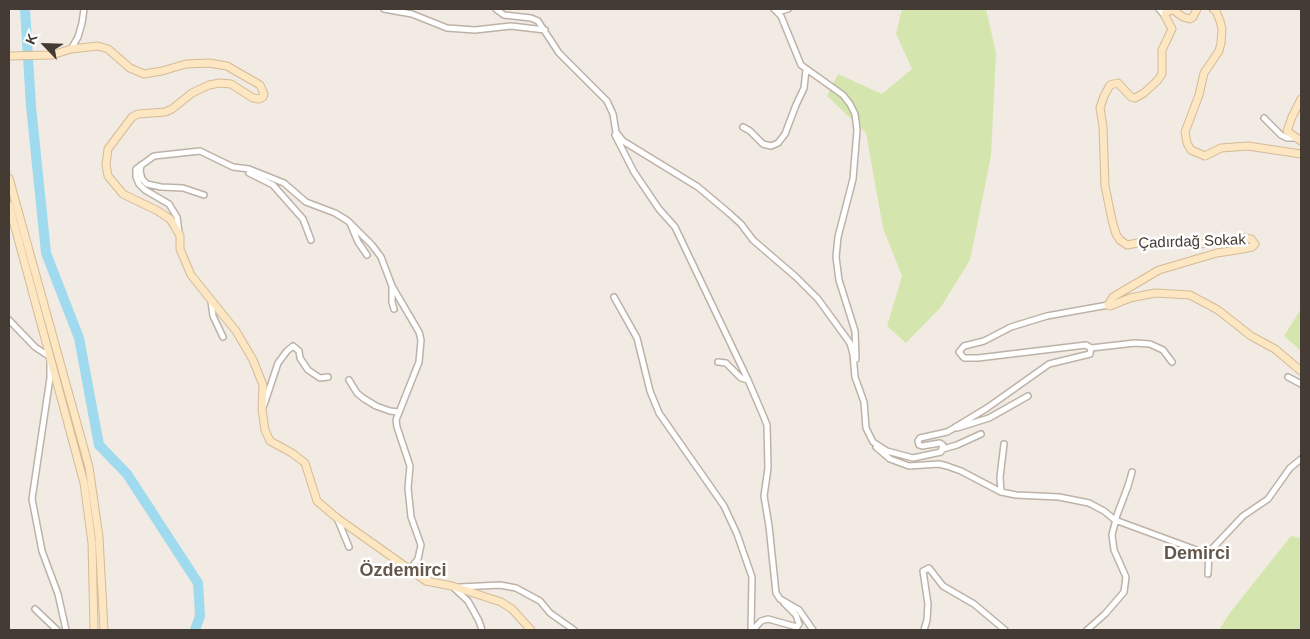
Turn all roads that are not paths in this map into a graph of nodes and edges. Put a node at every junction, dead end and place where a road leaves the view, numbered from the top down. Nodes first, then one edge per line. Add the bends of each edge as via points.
1 (84, 9) edge
2 (384, 9) edge
3 (496, 9) edge
4 (788, 9) edge
5 (1159, 9) edge
6 (1197, 9) edge
7 (1212, 9) edge
8 (776, 10) edge
9 (1166, 16) junction
10 (546, 30) junction
11 (71, 49) junction
12 (9, 56) edge
13 (806, 70) junction
14 (1301, 99) edge
15 (1264, 118) dead end
16 (615, 128) junction
17 (743, 128) dead end
18 (1298, 140) edge
19 (1301, 154) edge
20 (141, 164) junction
21 (240, 169) junction
22 (9, 178) edge
23 (204, 196) dead end
24 (9, 205) edge
25 (348, 221) junction
26 (180, 236) junction
27 (311, 240) dead end
28 (367, 255) dead end
29 (392, 286) junction
30 (614, 297) dead end
31 (211, 301) junction
32 (1108, 305) junction
33 (394, 310) dead end
34 (9, 320) edge
35 (223, 337) dead end
36 (1091, 348) junction
37 (50, 358) junction
38 (718, 362) dead end
39 (1172, 362) dead end
40 (854, 369) junction
41 (1301, 371) edge
42 (328, 377) dead end
43 (1288, 377) dead end
44 (349, 380) dead end
45 (748, 380) junction
46 (1301, 384) edge
47 (1028, 396) dead end
48 (262, 409) junction
49 (398, 412) junction
50 (954, 428) junction
51 (981, 434) dead end
52 (873, 442) junction
53 (1004, 444) dead end
54 (943, 449) junction
55 (1301, 459) edge
56 (1132, 472) dead end
57 (1001, 492) junction
58 (337, 518) junction
59 (1115, 520) junction
60 (349, 547) dead end
61 (1209, 552) junction
62 (409, 570) junction
63 (1208, 574) dead end
64 (452, 586) junction
65 (780, 599) junction
66 (35, 609) dead end
67 (57, 630) edge
68 (66, 630) edge
69 (94, 630) edge
70 (104, 630) edge
71 (482, 630) edge
72 (531, 630) edge
73 (574, 630) edge
74 (752, 630) edge
75 (813, 630) edge
76 (924, 630) edge
77 (1005, 630) edge
78 (1087, 630) edge

1 - 11 street via 78,37
2 - 10 street via 412,14 447,28 476,30 511,26
3 - 10 street via 504,15 535,19
4 - 8 street
5 - 9 street
6 - 9 street via 1190,19 1170,9
7 - 19 street via 1216,11 1222,29 1221,43 1204,73 1184,132 1191,150 1205,156 1221,148 1248,146
8 - 13 street via 799,62
9 - 32 street, Çadırdağ Sokak via 1172,29 1162,50 1162,74 1135,98 1115,83 1110,86 1100,108 1105,186 1116,234 1127,245 1143,242 1200,244 1244,238 1255,244 1243,250 1217,253 1159,270 1113,297
10 - 16 street via 559,53 604,97 613,114
11 - 12 street via 52,55
11 - 26 street via 98,46 108,49 130,68 144,74 202,62 227,66 264,90 263,97 259,99 231,84 210,85 165,112 132,117 108,149 108,176 116,187 127,197 170,220
13 - 17 street via 804,88 786,134 778,143 764,144
13 - 40 street via 846,98 854,111 857,126 853,180 836,257 839,280 856,339
14 - 18 street via 1286,131
15 - 18 street via 1281,135
16 - 40 street via 623,141 724,208 752,240 802,283 850,343
16 - 45 street via 615,135 634,172 674,227
20 - 21 street via 154,156 200,151
20 - 23 street via 142,178 147,184 190,190
20 - 26 street via 136,169 139,184 169,204 177,217
21 - 25 street via 277,179 306,202
21 - 27 street via 273,185 303,220
22 - 70 street via 89,467 99,537
24 - 37 street
25 - 28 street
25 - 29 street via 381,257
26 - 31 street via 184,261
29 - 33 street
29 - 49 street via 421,340 419,362
30 - 74 street via 637,338 650,391 659,412 724,506 737,534 752,577
31 - 35 street
31 - 48 street via 250,354 263,385
32 - 36 street via 1070,310 1033,320 964,346 959,352 964,358 978,358
32 - 41 street via 1154,293 1190,295 1276,349
34 - 37 street
36 - 39 street via 1150,344 1163,350
36 - 50 street via 1090,354 1049,364
37 - 68 street via 50,378 32,499 44,558 58,594
37 - 69 street via 87,500 92,543
38 - 45 street via 726,363 741,378
40 - 52 street via 864,402 865,424
42 - 48 street via 320,378 308,370 299,350 293,346 278,363
43 - 46 street
44 - 49 street via 363,398 390,412
45 - 65 street via 767,425 768,468 764,496 776,593
47 - 50 street via 986,420
48 - 58 street via 270,441 305,463 317,501
49 - 62 street via 396,427 410,466 411,518 421,545 418,559
50 - 54 street via 918,441 922,446 940,443
51 - 54 street
52 - 54 street via 887,451 913,458 937,454
52 - 57 street via 890,459 902,464 947,466
53 - 57 street
55 - 61 street via 1290,468 1268,499 1243,516
56 - 59 street
57 - 59 street via 1082,501
58 - 60 street
58 - 62 street
59 - 61 street
59 - 78 street via 1112,535 1114,550 1126,577 1124,592
61 - 63 street
62 - 64 street via 426,581
64 - 71 street via 468,601
64 - 72 street via 501,602
64 - 73 street via 516,588 540,601 550,613
65 - 74 street via 796,615 797,627 768,619
65 - 75 street via 799,610
66 - 67 street
76 - 77 street via 928,604 923,572 929,568 943,586 974,604

